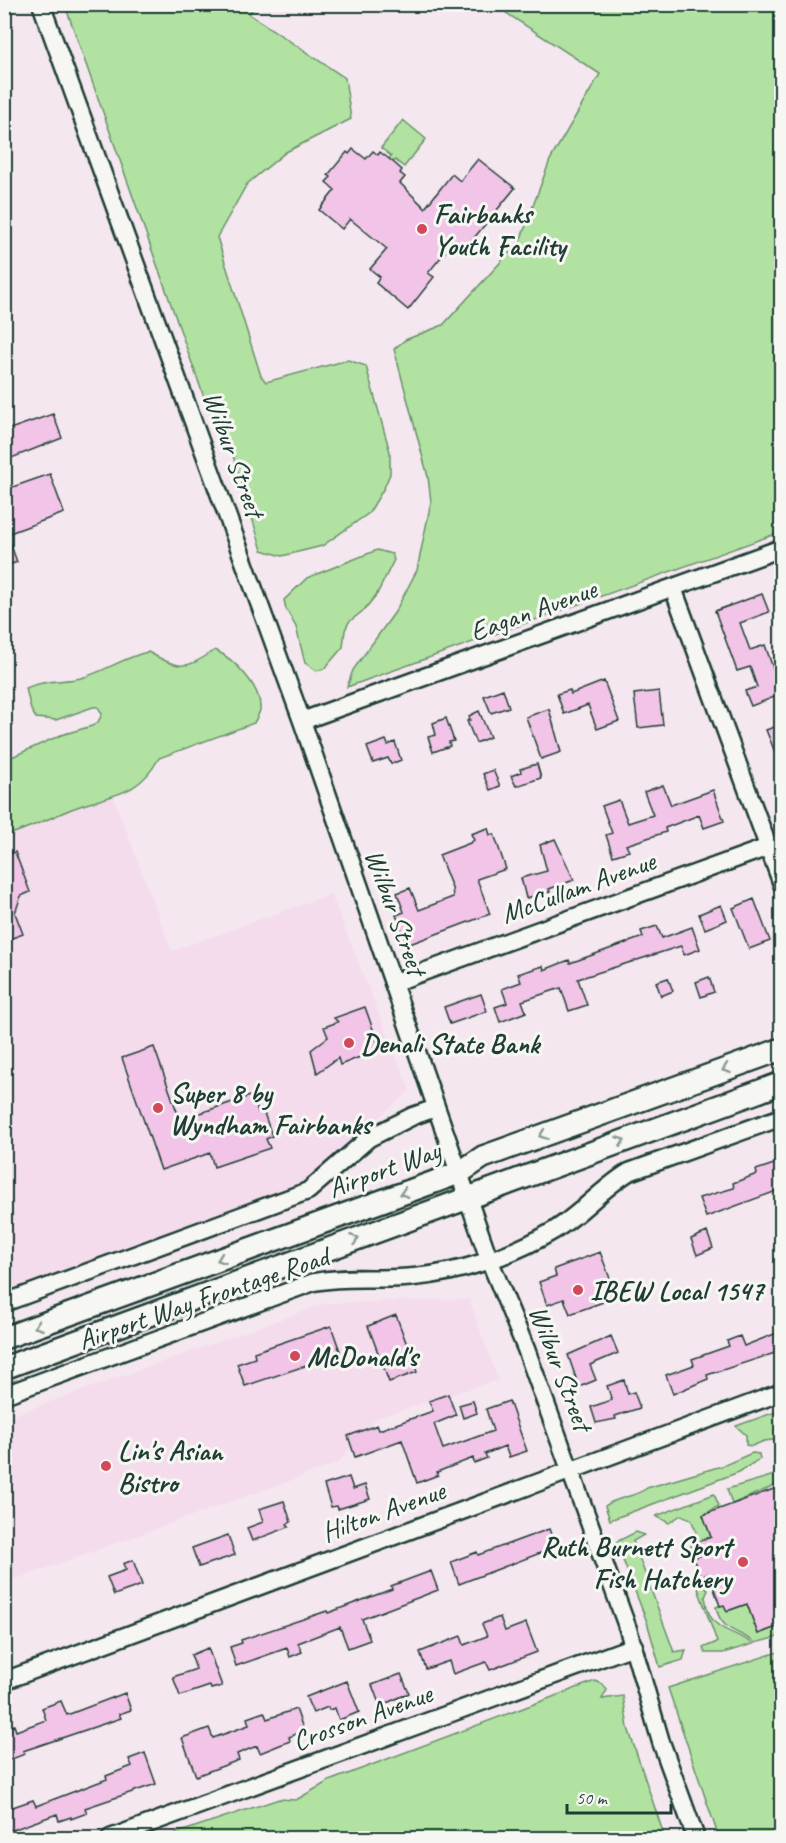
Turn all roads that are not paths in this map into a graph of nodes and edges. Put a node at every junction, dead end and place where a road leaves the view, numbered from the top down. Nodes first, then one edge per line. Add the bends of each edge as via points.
1 (41, 4) edge
2 (782, 548) edge
3 (673, 588) junction
4 (302, 721) junction
5 (775, 844) edge
6 (782, 884) edge
7 (393, 983) junction
8 (782, 1049) edge
9 (782, 1083) edge
10 (436, 1108) junction
11 (782, 1118) edge
12 (459, 1173) junction
13 (467, 1197) junction
14 (489, 1258) junction
15 (4, 1303) edge
16 (4, 1338) edge
17 (4, 1368) edge
18 (782, 1392) edge
19 (4, 1395) edge
20 (571, 1470) junction
21 (634, 1646) junction
22 (4, 1681) edge
23 (110, 1839) edge
24 (696, 1839) edge

1 - 4 street, Wilbur Street
2 - 3 street, Eagan Avenue
3 - 4 street, Eagan Avenue
3 - 5 street
4 - 7 street, Wilbur Street
5 - 6 street
5 - 7 street, McCullam Avenue
7 - 10 street, Wilbur Street
8 -> 12 main road, Airport Way via 483,1157
13 -> 9 main road, Airport Way
10 - 12 street, Wilbur Street
10 - 15 street, Airport Way via 369,1138 308,1191
11 - 14 street, Airport Way Frontage Road via 629,1172 555,1231
12 - 13 street, Wilbur Street
12 -> 16 main road, Airport Way
13 - 14 street, Wilbur Street
17 -> 13 main road, Airport Way
14 - 19 street, Airport Way Frontage Road via 413,1278 342,1277 314,1282
14 - 20 street, Wilbur Street
18 - 20 street, Hilton Avenue
20 - 21 street, Wilbur Street
20 - 22 street, Hilton Avenue
21 - 23 street, Crosson Avenue
21 - 24 street, Wilbur Street via 661,1742

